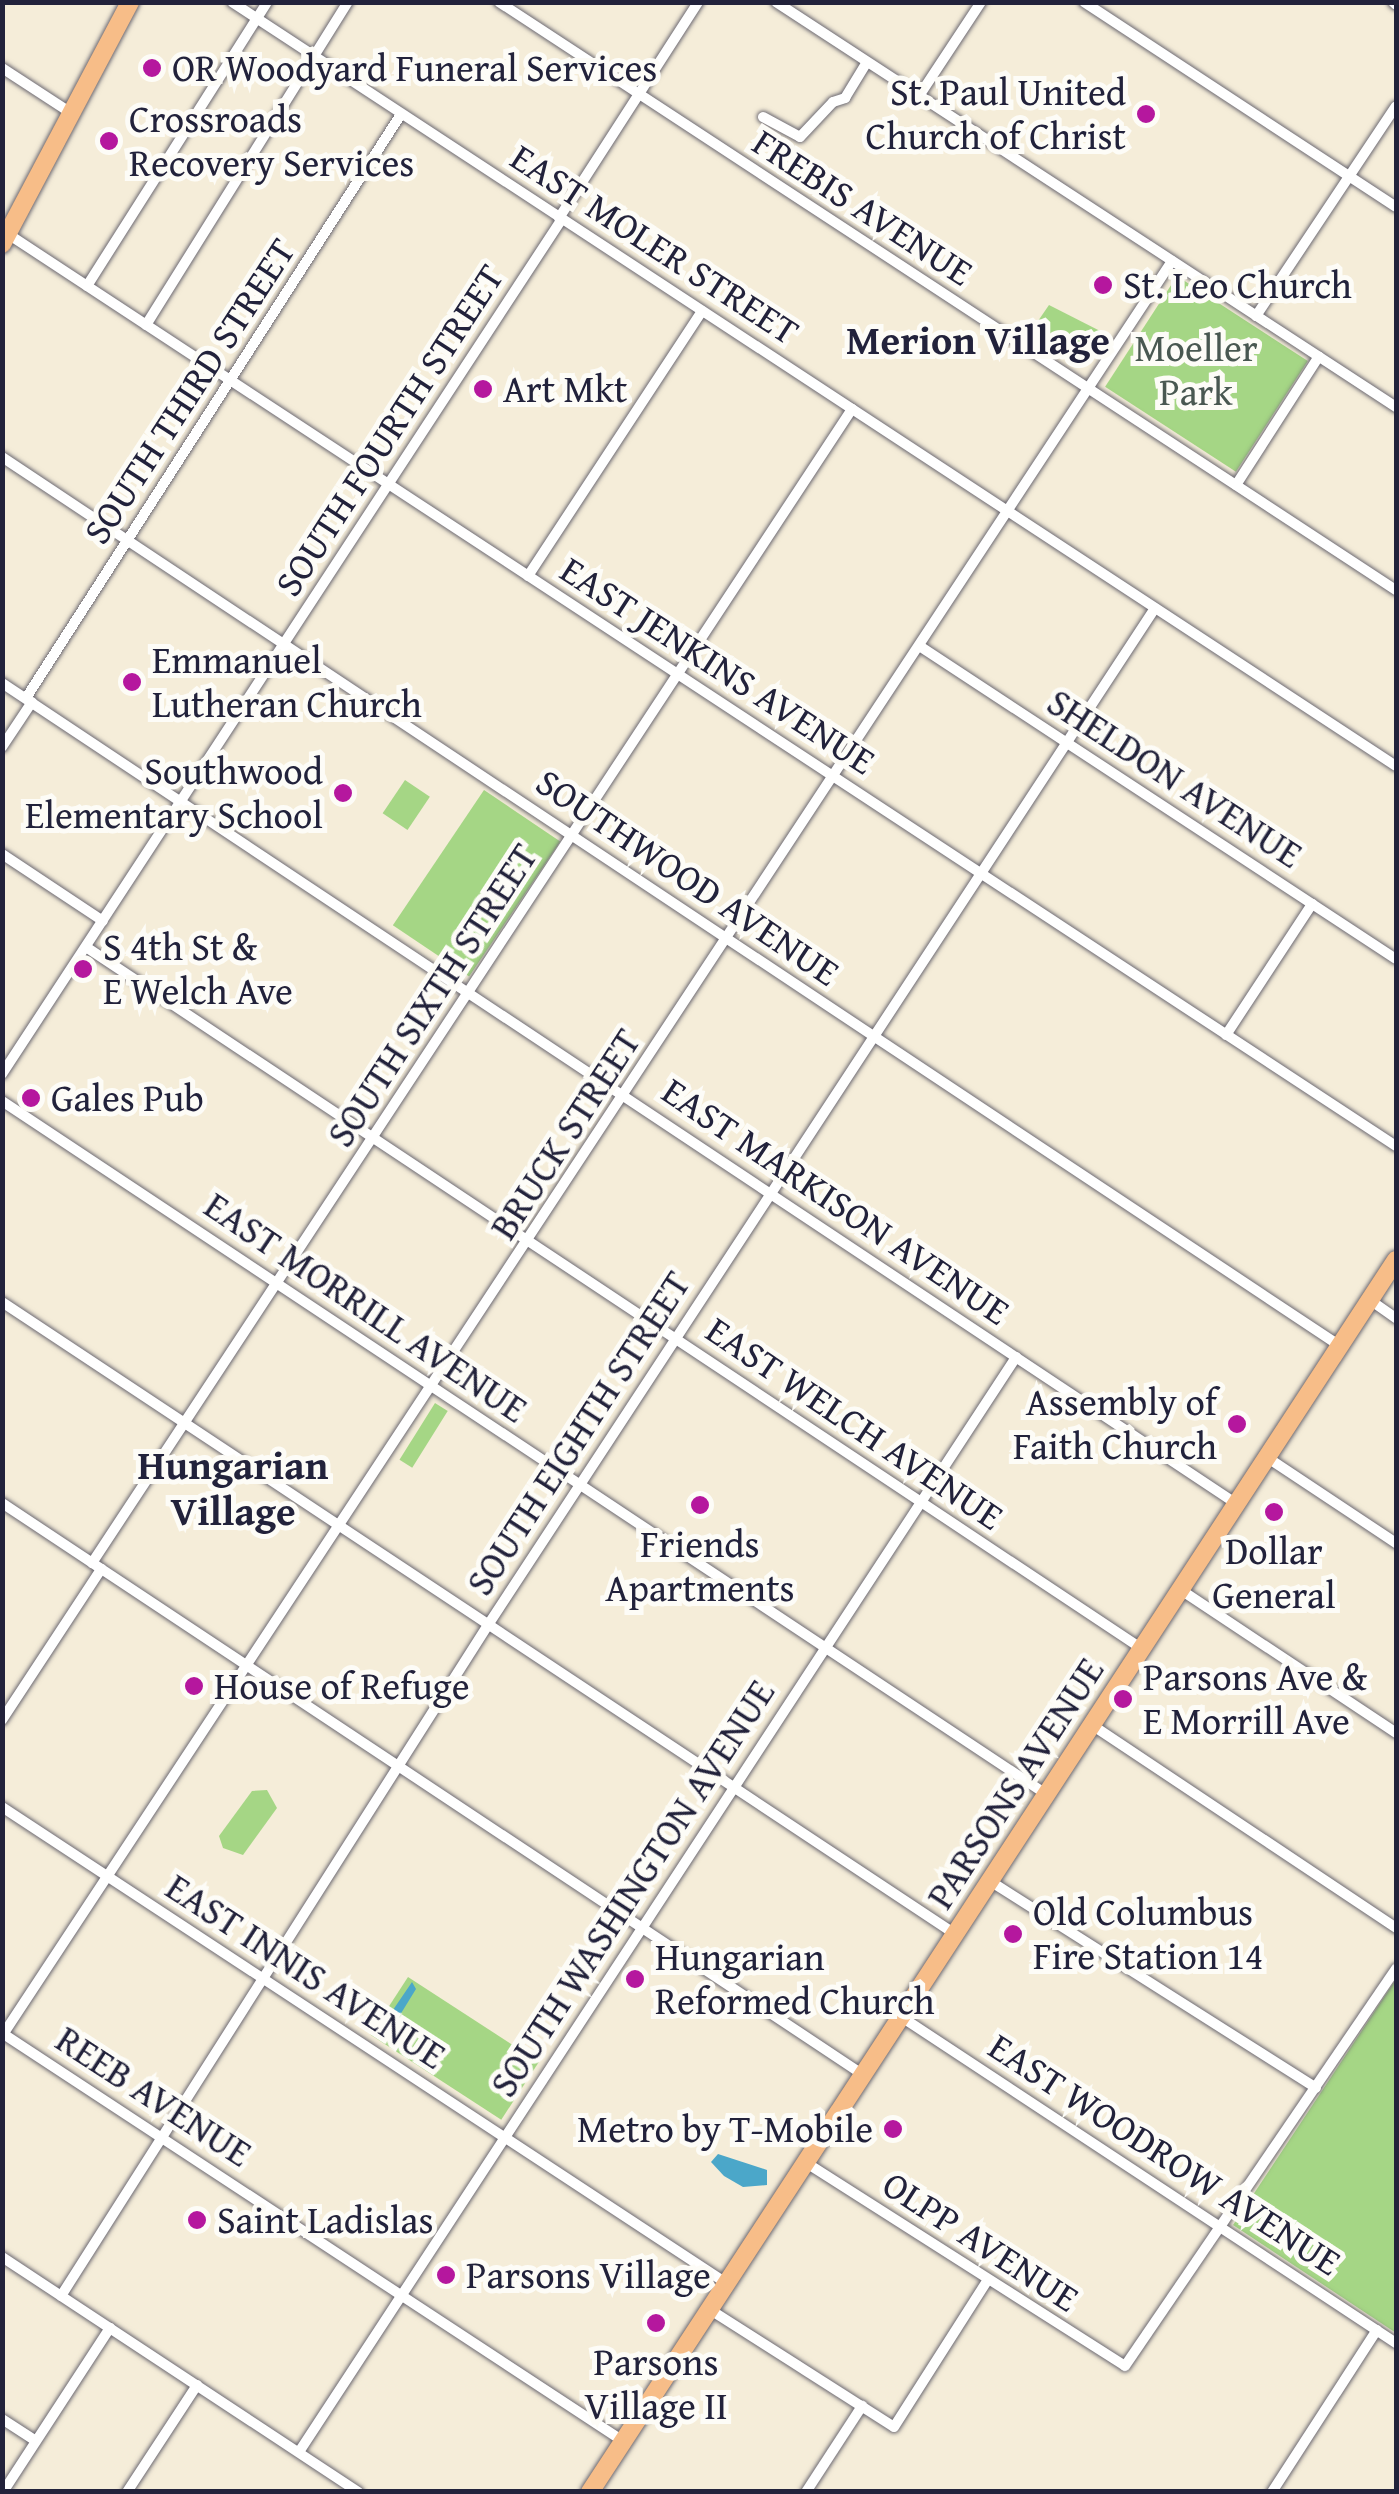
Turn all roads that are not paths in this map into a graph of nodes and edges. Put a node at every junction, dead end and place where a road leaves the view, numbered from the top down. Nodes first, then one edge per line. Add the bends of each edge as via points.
1 (130, 2) edge
2 (232, 2) edge
3 (267, 2) edge
4 (348, 2) edge
5 (499, 2) edge
6 (698, 2) edge
7 (776, 2) edge
8 (982, 2) edge
9 (1084, 2) edge
10 (258, 20) junction
11 (313, 56) junction
12 (868, 62) junction
13 (2, 68) edge
14 (638, 95) junction
15 (919, 96) junction
16 (1396, 106) edge
17 (71, 113) junction
18 (401, 114) junction
19 (763, 117) dead end
20 (1349, 176) junction
21 (1396, 207) edge
22 (560, 218) junction
23 (5, 239) edge
24 (1172, 262) junction
25 (87, 286) junction
26 (702, 311) junction
27 (1256, 316) junction
28 (146, 325) junction
29 (1319, 356) junction
30 (232, 382) junction
31 (1088, 390) junction
32 (1396, 407) edge
33 (852, 410) junction
34 (2, 458) edge
35 (389, 485) junction
36 (1236, 486) junction
37 (1009, 512) junction
38 (128, 541) junction
39 (528, 576) junction
40 (1396, 590) edge
41 (1155, 608) junction
42 (284, 645) junction
43 (921, 647) junction
44 (678, 674) junction
45 (2, 682) edge
46 (29, 700) junction
47 (1066, 742) junction
48 (2, 748) edge
49 (1396, 766) edge
50 (835, 777) junction
51 (182, 802) junction
52 (573, 836) junction
53 (2, 854) edge
54 (980, 874) junction
55 (1312, 904) junction
56 (103, 921) junction
57 (729, 940) junction
58 (86, 948) junction
59 (1396, 959) edge
60 (470, 993) junction
61 (1226, 1034) junction
62 (874, 1037) junction
63 (2, 1074) edge
64 (626, 1096) junction
65 (2, 1101) edge
66 (374, 1138) junction
67 (1396, 1146) edge
68 (770, 1193) junction
69 (530, 1242) junction
70 (1396, 1260) edge
71 (277, 1284) junction
72 (1370, 1300) junction
73 (2, 1302) edge
74 (1396, 1318) edge
75 (675, 1339) junction
76 (1340, 1346) junction
77 (1019, 1360) junction
78 (432, 1388) junction
79 (186, 1423) junction
80 (1268, 1458) junction
81 (580, 1485) junction
82 (920, 1502) junction
83 (2, 1503) edge
84 (1237, 1504) junction
85 (340, 1526) junction
86 (1396, 1543) edge
87 (96, 1566) junction
88 (1180, 1590) junction
89 (488, 1625) junction
90 (825, 1648) junction
91 (1142, 1649) junction
92 (247, 1667) junction
93 (2, 1720) edge
94 (1092, 1725) junction
95 (1396, 1733) edge
96 (396, 1766) junction
97 (733, 1788) junction
98 (1046, 1794) junction
99 (2, 1808) edge
100 (108, 1877) junction
101 (990, 1881) junction
102 (640, 1928) junction
103 (1396, 1928) edge
104 (955, 1934) junction
105 (1396, 1969) edge
106 (263, 1978) junction
107 (900, 2016) junction
108 (3, 2034) edge
109 (862, 2074) junction
110 (1316, 2088) junction
111 (163, 2138) junction
112 (505, 2138) junction
113 (805, 2162) junction
114 (1223, 2229) junction
115 (2, 2257) edge
116 (987, 2281) junction
117 (726, 2283) junction
118 (401, 2295) junction
119 (61, 2296) junction
120 (709, 2308) junction
121 (110, 2328) junction
122 (1377, 2330) junction
123 (1396, 2342) edge
124 (197, 2386) junction
125 (862, 2406) junction
126 (2, 2419) edge
127 (36, 2441) junction
128 (623, 2441) junction
129 (299, 2452) junction
130 (2, 2492) edge
131 (127, 2492) edge
132 (359, 2492) edge
133 (590, 2492) edge
134 (806, 2492) edge
135 (1272, 2492) edge

1 - 17 main road
2 - 10 street, EAST MOLER STREET
3 - 10 street
4 - 11 street
5 - 14 street, FREBIS AVENUE
6 - 14 street, SOUTH FOURTH STREET
7 - 12 street
8 - 15 street
9 - 20 street
10 - 11 street, EAST MOLER STREET
10 - 25 street
11 - 18 street, EAST MOLER STREET
11 - 28 street
12 - 15 street
12 - 19 street via 846,98 833,102 800,138
13 - 17 street
14 - 22 street, SOUTH FOURTH STREET
14 - 31 street, FREBIS AVENUE
15 - 24 street
16 - 20 street
17 - 23 main road
18 - 22 street, EAST MOLER STREET
18 - 30 street, SOUTH THIRD STREET
20 - 21 street
20 - 27 street
22 - 26 street, EAST MOLER STREET
22 - 35 street, SOUTH FOURTH STREET
23 - 25 street, EAST JENKINS AVENUE
24 - 27 street
24 - 31 street, BRUCK STREET
25 - 28 street, EAST JENKINS AVENUE
26 - 33 street, EAST MOLER STREET
26 - 39 street
27 - 29 street
28 - 30 street, EAST JENKINS AVENUE
29 - 32 street
29 - 36 street
30 - 35 street, EAST JENKINS AVENUE
30 - 38 street, SOUTH THIRD STREET
31 - 36 street, FREBIS AVENUE
31 - 37 street, BRUCK STREET
33 - 37 street, EAST MOLER STREET
33 - 44 street, SOUTH SIXTH STREET
34 - 38 street, SOUTHWOOD AVENUE
35 - 39 street, EAST JENKINS AVENUE
35 - 42 street, SOUTH FOURTH STREET
36 - 40 street, FREBIS AVENUE
37 - 41 street, EAST MOLER STREET
37 - 43 street, BRUCK STREET
38 - 42 street, SOUTHWOOD AVENUE
38 - 46 street, SOUTH THIRD STREET
39 - 44 street, EAST JENKINS AVENUE
41 - 47 street, SOUTH EIGHTH STREET
41 - 49 street, EAST MOLER STREET
42 - 51 street, SOUTH FOURTH STREET
42 - 52 street, SOUTHWOOD AVENUE
43 - 47 street, SHELDON AVENUE
43 - 50 street, BRUCK STREET
44 - 50 street, EAST JENKINS AVENUE
44 - 52 street, SOUTH SIXTH STREET
45 - 46 street, EAST MARKISON AVENUE
46 - 48 street, SOUTH THIRD STREET
46 - 51 street, EAST MARKISON AVENUE
47 - 54 street, SOUTH EIGHTH STREET
47 - 55 street, SHELDON AVENUE
50 - 54 street, EAST JENKINS AVENUE
50 - 57 street, BRUCK STREET
51 - 56 street, SOUTH FOURTH STREET
51 - 60 street, EAST MARKISON AVENUE
52 - 57 street, SOUTHWOOD AVENUE
52 - 60 street, SOUTH SIXTH STREET
53 - 56 street
54 - 61 street, EAST JENKINS AVENUE
54 - 62 street, SOUTH EIGHTH STREET
55 - 59 street, SHELDON AVENUE
55 - 61 street
56 - 58 street, SOUTH FOURTH STREET
57 - 62 street, SOUTHWOOD AVENUE
57 - 64 street, BRUCK STREET
58 - 63 street, SOUTH FOURTH STREET
58 - 66 street, EAST WELCH AVENUE
60 - 64 street, EAST MARKISON AVENUE
60 - 66 street, SOUTH SIXTH STREET
61 - 67 street, EAST JENKINS AVENUE
62 - 68 street, SOUTH EIGHTH STREET
62 - 76 street, SOUTHWOOD AVENUE
64 - 68 street, EAST MARKISON AVENUE
64 - 69 street, BRUCK STREET
65 - 71 street, EAST MORRILL AVENUE
66 - 69 street, EAST WELCH AVENUE
66 - 71 street, SOUTH SIXTH STREET
68 - 75 street, SOUTH EIGHTH STREET
68 - 77 street, EAST MARKISON AVENUE
69 - 75 street, EAST WELCH AVENUE
69 - 78 street, BRUCK STREET
70 - 72 main road, PARSONS AVENUE
71 - 78 street, EAST MORRILL AVENUE
71 - 79 street, SOUTH SIXTH STREET
72 - 74 street
72 - 76 main road, PARSONS AVENUE
73 - 79 street
75 - 81 street, SOUTH EIGHTH STREET
75 - 82 street, EAST WELCH AVENUE
76 - 80 main road, PARSONS AVENUE
77 - 82 street, SOUTH WASHINGTON AVENUE
77 - 84 street, EAST MARKISON AVENUE
78 - 81 street, EAST MORRILL AVENUE
78 - 85 street, BRUCK STREET
79 - 85 street
79 - 87 street, SOUTH SIXTH STREET
80 - 84 main road, PARSONS AVENUE
80 - 86 street
81 - 89 street, SOUTH EIGHTH STREET
81 - 90 street, EAST MORRILL AVENUE
82 - 90 street, SOUTH WASHINGTON AVENUE
82 - 91 street, EAST WELCH AVENUE
83 - 87 street
84 - 88 main road, PARSONS AVENUE
85 - 89 street
85 - 92 street, BRUCK STREET
87 - 92 street
87 - 93 street, SOUTH SIXTH STREET
88 - 91 main road, PARSONS AVENUE
88 - 95 street
89 - 96 street, SOUTH EIGHTH STREET
89 - 97 street
90 - 97 street, SOUTH WASHINGTON AVENUE
90 - 98 street, EAST MORRILL AVENUE
91 - 94 main road, PARSONS AVENUE
92 - 96 street
92 - 100 street, BRUCK STREET
94 - 98 main road, PARSONS AVENUE
94 - 103 street
96 - 102 street
96 - 106 street, SOUTH EIGHTH STREET
97 - 102 street, SOUTH WASHINGTON AVENUE
97 - 104 street
98 - 101 main road, PARSONS AVENUE
99 - 100 street, EAST INNIS AVENUE
100 - 106 street, EAST INNIS AVENUE
100 - 108 street, BRUCK STREET
101 - 104 main road, PARSONS AVENUE
101 - 110 street
102 - 109 street
102 - 112 street, SOUTH WASHINGTON AVENUE
104 - 107 main road, PARSONS AVENUE
105 - 110 street
106 - 111 street, SOUTH EIGHTH STREET
106 - 112 street, EAST INNIS AVENUE
107 - 109 main road, PARSONS AVENUE
107 - 114 street, EAST WOODROW AVENUE
108 - 111 street, REEB AVENUE
109 - 113 main road, PARSONS AVENUE
110 - 114 street
111 - 118 street, REEB AVENUE
111 - 119 street, SOUTH EIGHTH STREET
112 - 117 street, EAST INNIS AVENUE
112 - 118 street, SOUTH WASHINGTON AVENUE
113 - 116 street, OLPP AVENUE
113 - 117 main road, PARSONS AVENUE
114 - 116 street, OLPP AVENUE via 1125,2366
114 - 122 street, EAST WOODROW AVENUE
115 - 119 street
116 - 125 street via 894,2427
117 - 120 main road, PARSONS AVENUE
118 - 128 street, REEB AVENUE
118 - 129 street, SOUTH WASHINGTON AVENUE
119 - 121 street
120 - 125 street
120 - 128 main road, PARSONS AVENUE
121 - 124 street
121 - 127 street
122 - 123 street, EAST WOODROW AVENUE
122 - 135 street
124 - 129 street
124 - 131 street
125 - 134 street
126 - 127 street
127 - 130 street
128 - 133 main road, PARSONS AVENUE
129 - 132 street

